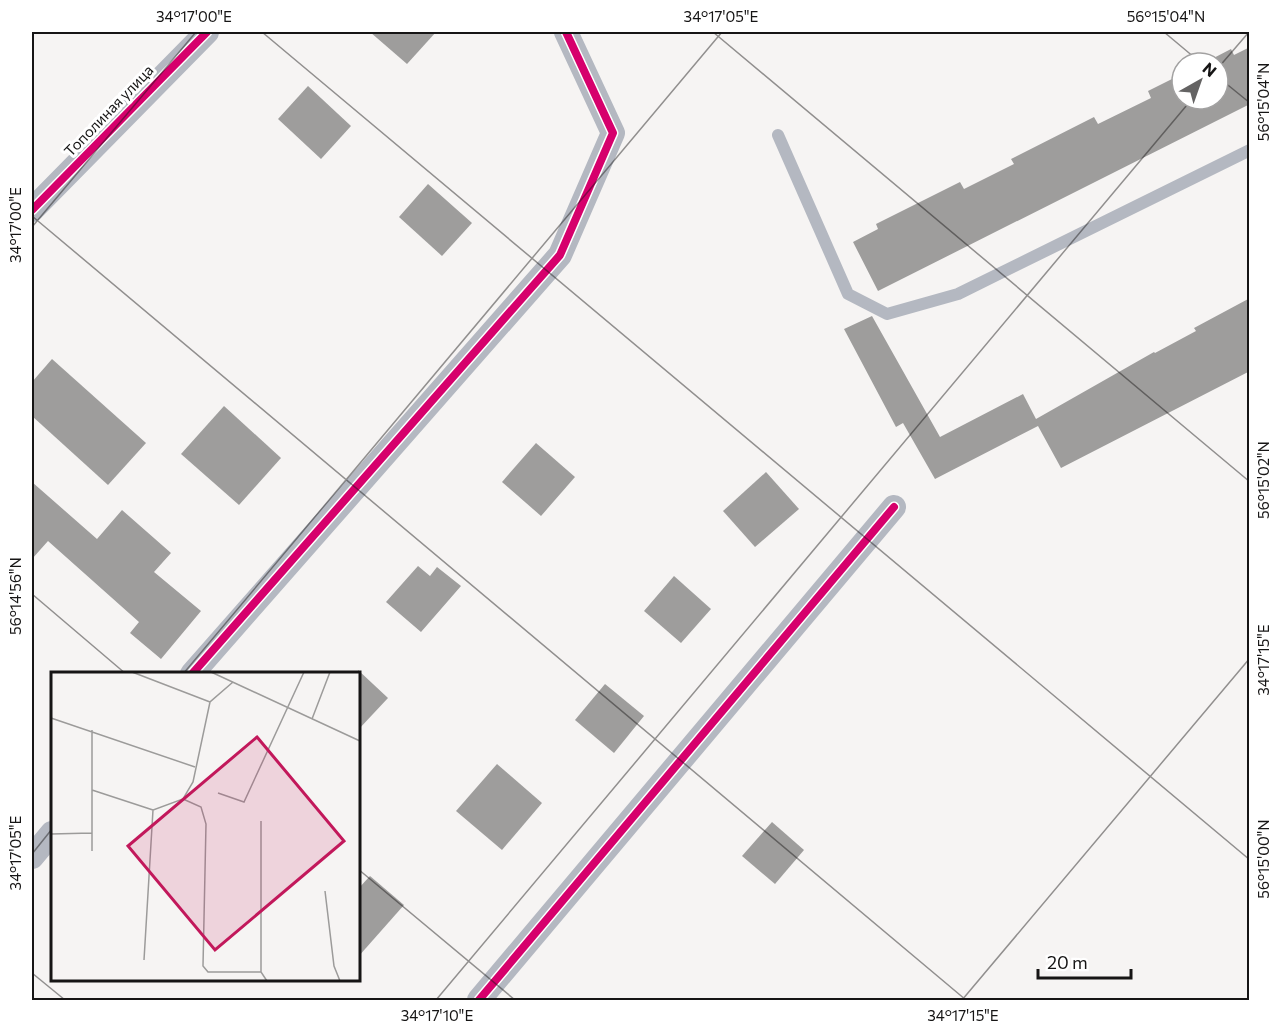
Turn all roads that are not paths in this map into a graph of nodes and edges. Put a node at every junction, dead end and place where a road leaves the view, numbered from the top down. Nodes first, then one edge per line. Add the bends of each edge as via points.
1 (207, 32) edge
2 (566, 32) edge
3 (778, 135) dead end
4 (1250, 150) edge
5 (32, 210) edge
6 (894, 507) dead end
7 (194, 672) edge
8 (51, 834) edge
9 (32, 857) edge
10 (479, 1000) edge

1 - 5 street, Тополиная улица
2 - 7 street via 613,133 560,255
3 - 4 lane via 848,294 887,314 958,294
6 - 10 street
8 - 9 street

